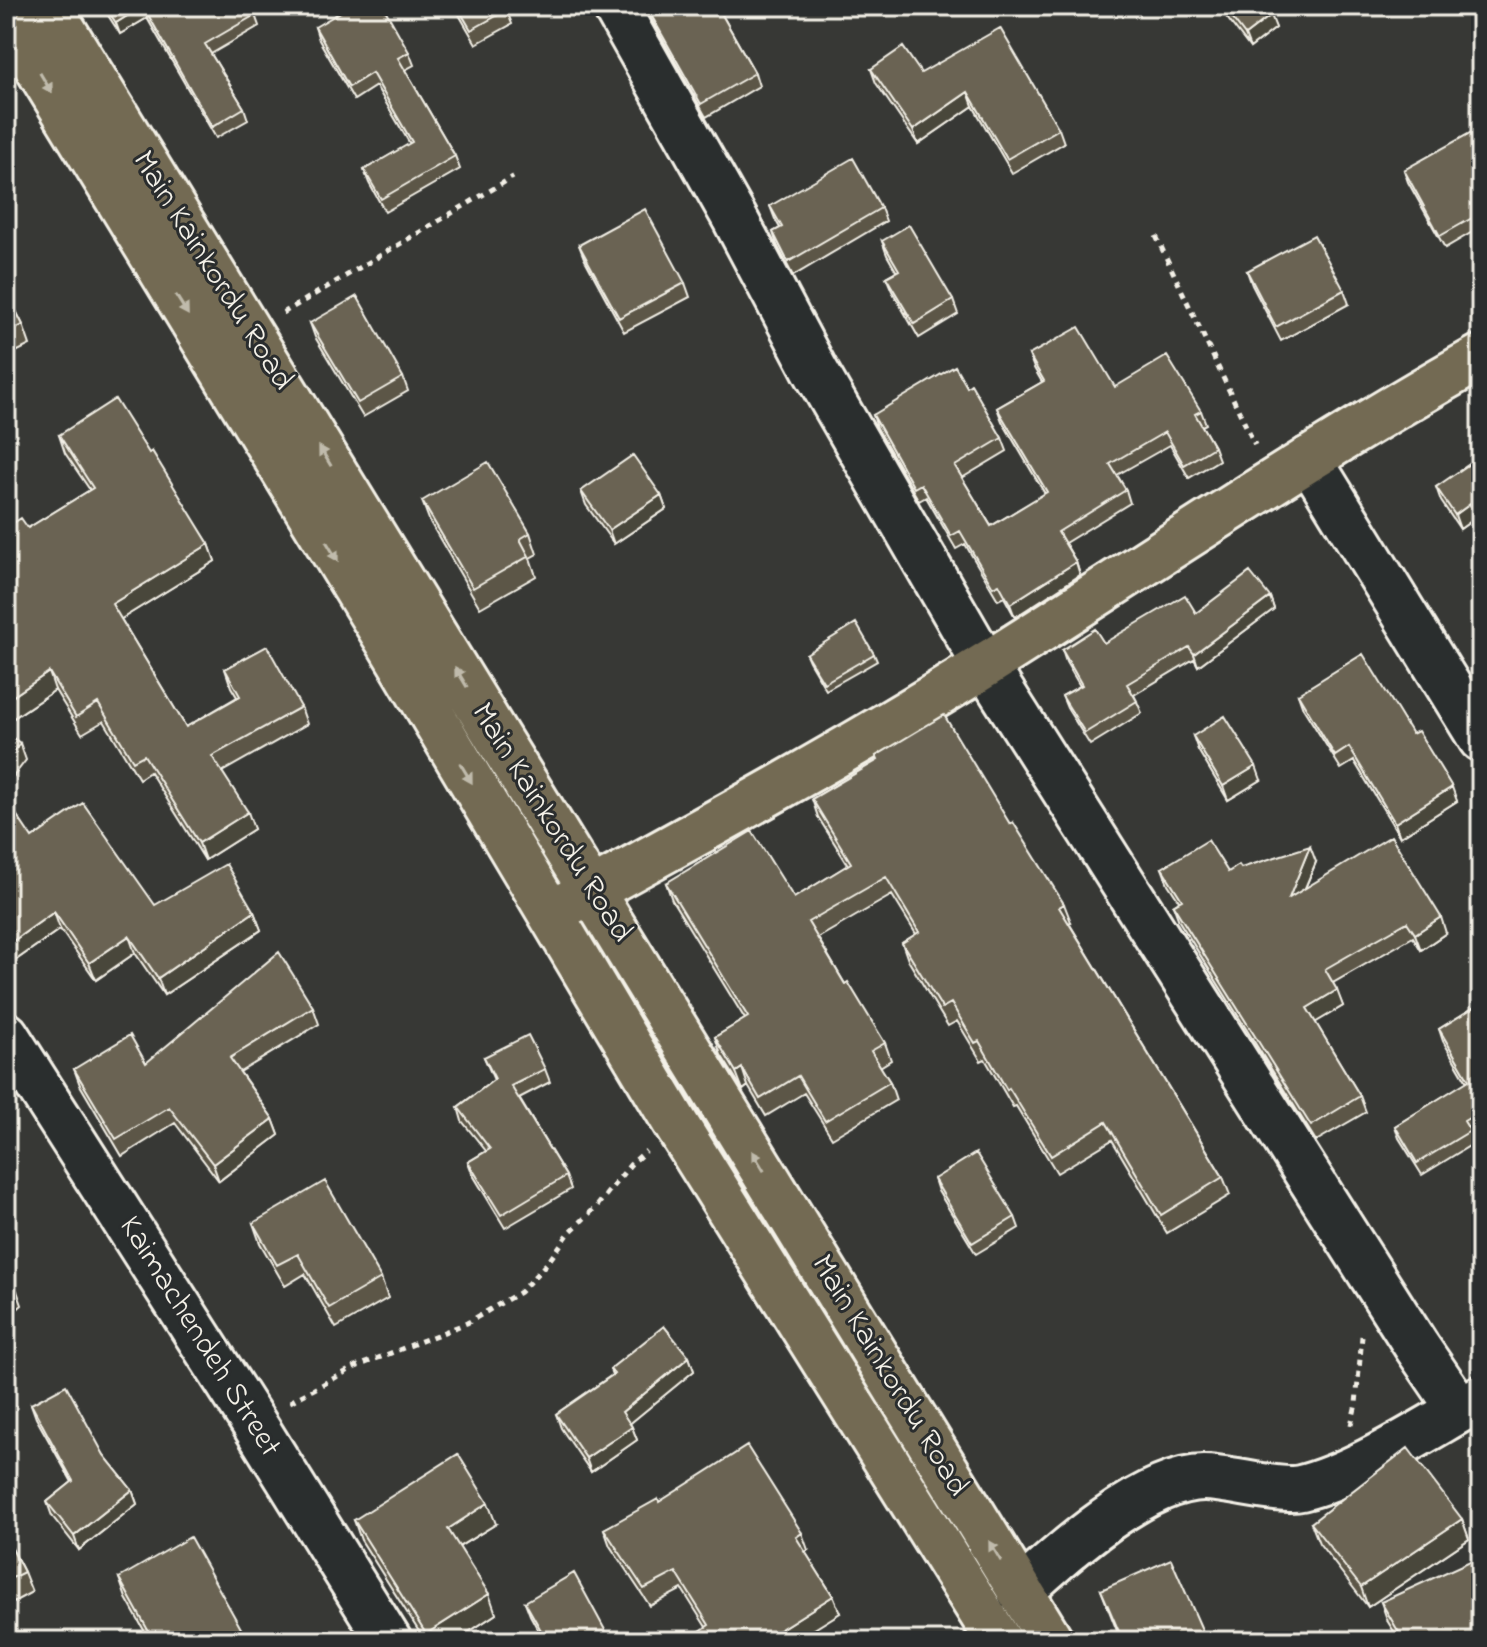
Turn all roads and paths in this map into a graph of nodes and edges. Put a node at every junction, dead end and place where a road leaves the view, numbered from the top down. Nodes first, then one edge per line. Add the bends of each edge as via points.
1 (49, 6) edge
2 (615, 6) edge
3 (6, 16) edge
4 (513, 177) dead end
5 (172, 206) junction
6 (135, 229) junction
7 (1156, 236) dead end
8 (249, 332) junction
9 (1481, 357) edge
10 (1309, 459) junction
11 (1273, 482) junction
12 (985, 665) junction
13 (1481, 739) edge
14 (592, 890) junction
15 (550, 913) junction
16 (6, 1035) edge
17 (677, 1126) junction
18 (790, 1214) junction
19 (749, 1242) junction
20 (1362, 1328) dead end
21 (880, 1362) junction
22 (840, 1389) junction
23 (1470, 1404) edge
24 (253, 1422) junction
25 (1339, 1475) junction
26 (1020, 1592) junction
27 (389, 1641) edge
28 (999, 1641) edge
29 (1051, 1641) edge

1 - 5 main road, Main Kainkordu Road
2 - 12 street
3 -> 6 main road
4 - 8 path
5 - 6 main road
5 - 8 main road, Main Kainkordu Road
6 -> 15 main road
7 - 11 path
14 -> 8 main road, Main Kainkordu Road
9 - 10 main road
10 - 11 main road
10 - 13 street
11 - 12 main road
12 - 14 main road via 762,798
12 - 23 street via 1417,1347
14 - 15 main road
18 -> 14 main road, Main Kainkordu Road
15 - 17 main road
16 - 24 street, Kaimachendeh Street
17 - 19 main road
17 - 24 path via 630,1165 520,1292 467,1323 353,1368
18 - 19 main road
18 - 21 main road, Main Kainkordu Road
19 - 22 main road
20 - 25 path via 1356,1404
21 - 22 main road
26 -> 21 main road, Main Kainkordu Road
22 - 28 main road
23 - 25 street
24 - 27 street, Kaimachendeh Street
25 - 26 street via 1298,1489 1202,1477 1156,1489 1069,1548
26 - 29 main road, Main Kainkordu Road

